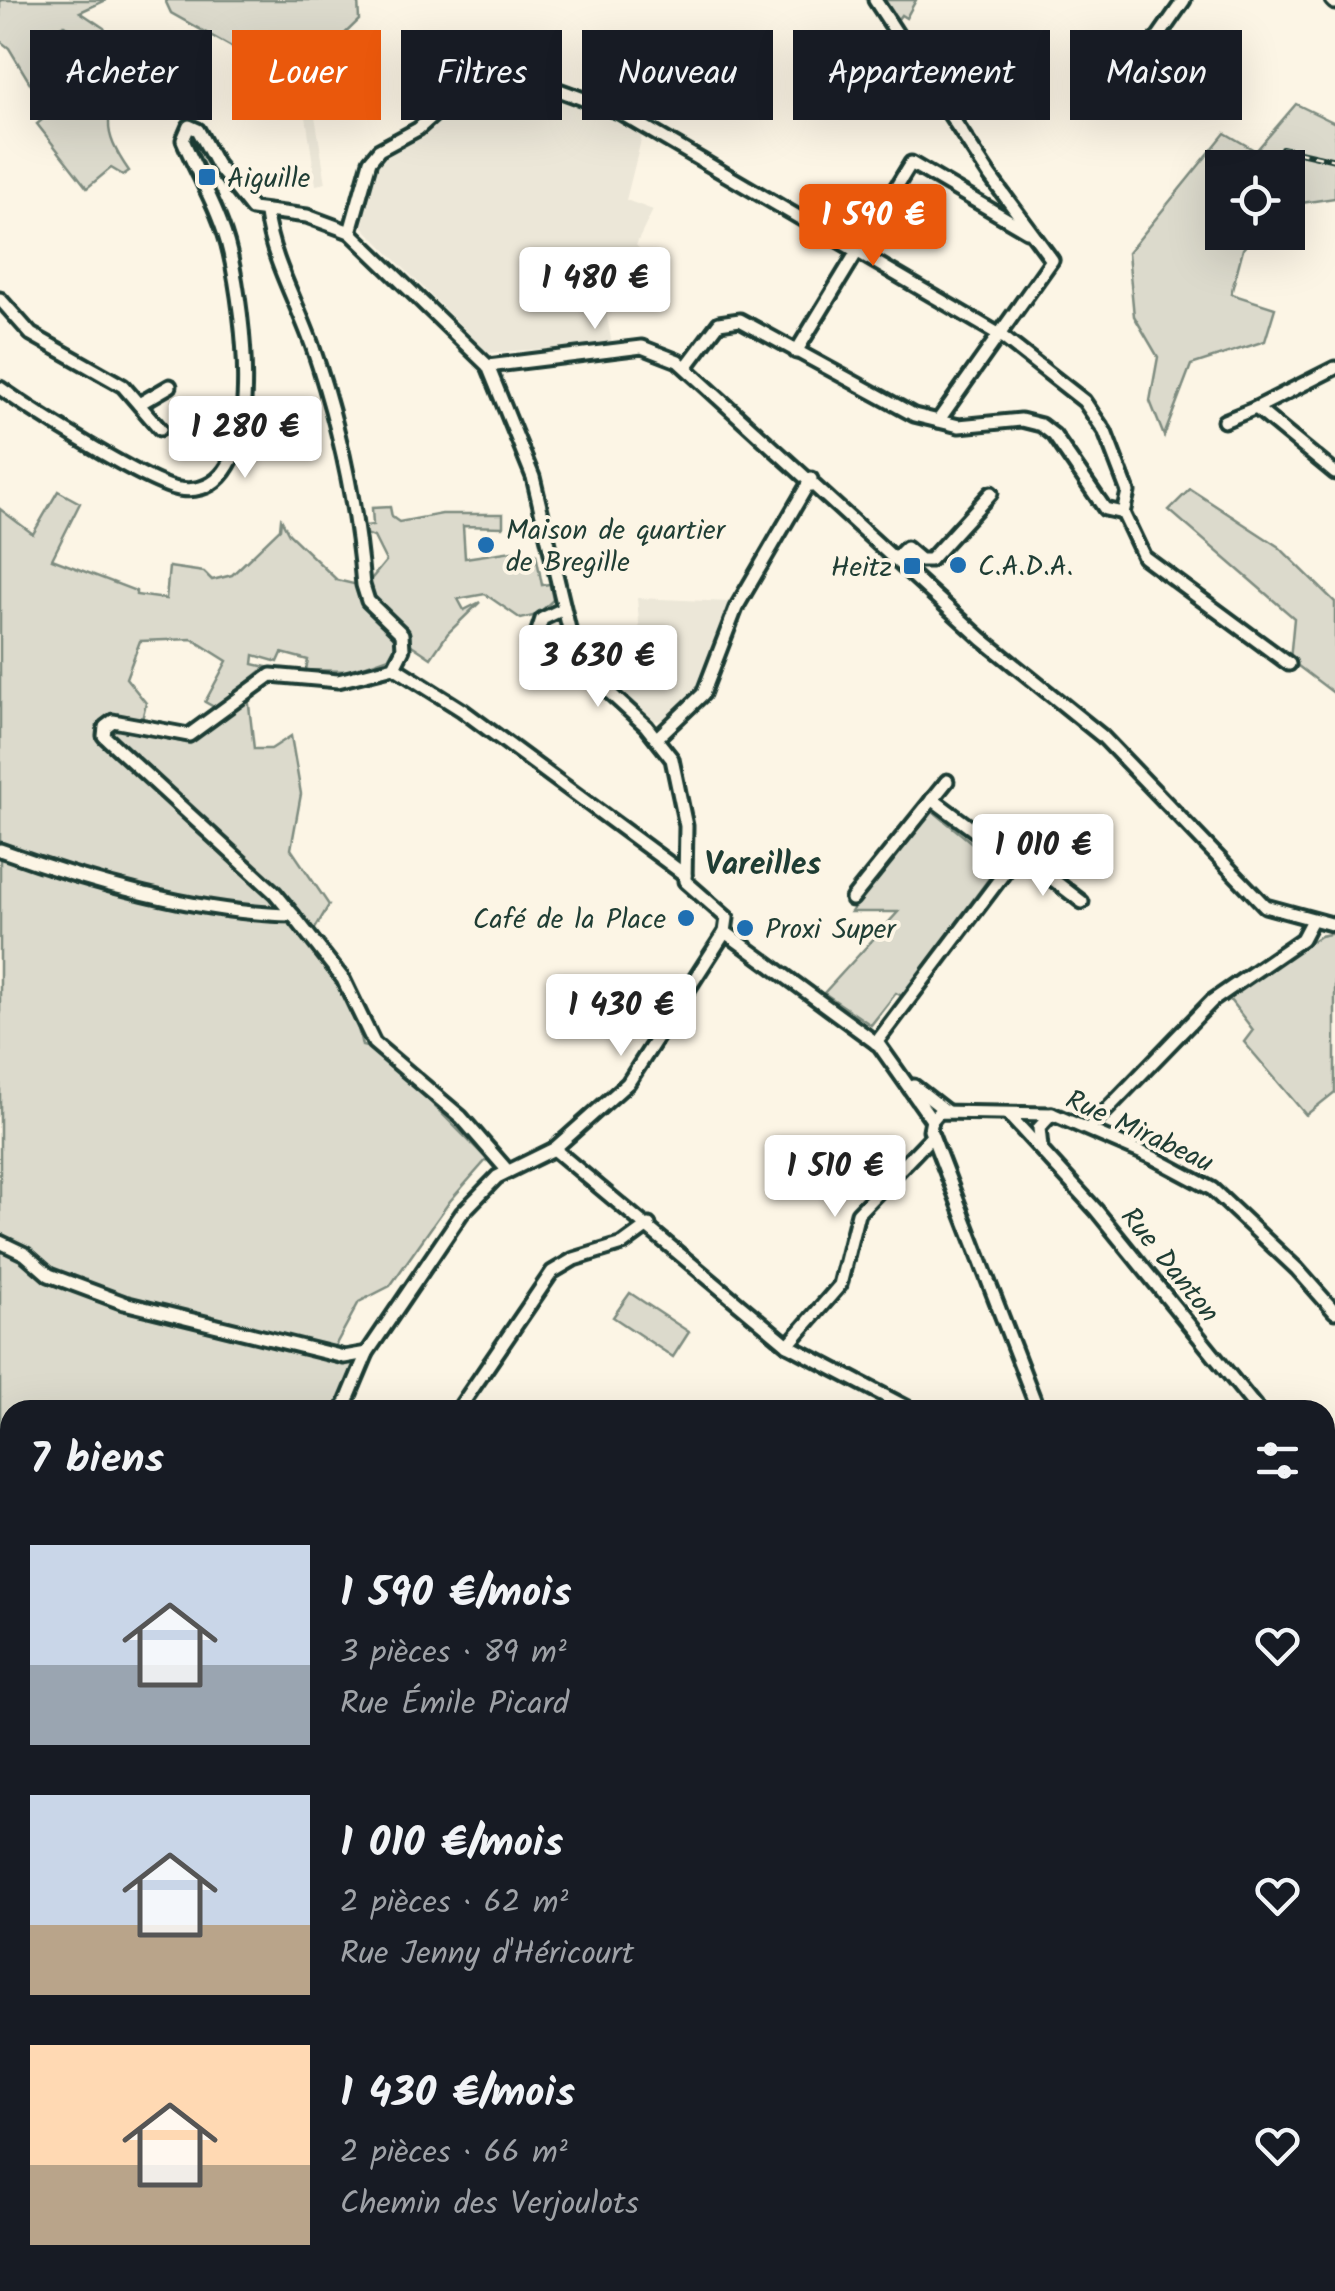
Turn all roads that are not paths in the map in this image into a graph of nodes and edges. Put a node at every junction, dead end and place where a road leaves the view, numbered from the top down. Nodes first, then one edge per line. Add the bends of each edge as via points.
1 (876, 0) edge
2 (1184, 0) edge
3 (1163, 30) edge
4 (266, 214) junction
5 (350, 232) junction
6 (1030, 232) junction
7 (860, 250) junction
8 (0, 299) edge
9 (1000, 335) junction
10 (796, 352) junction
11 (488, 366) junction
12 (686, 368) junction
13 (1335, 368) edge
14 (170, 386) dead end
15 (0, 388) edge
16 (139, 404) junction
17 (1256, 408) junction
18 (938, 421) junction
19 (1224, 421) dead end
20 (160, 430) dead end
21 (1335, 473) edge
22 (811, 478) junction
23 (991, 493) dead end
24 (1124, 512) junction
25 (896, 558) junction
26 (561, 610) junction
27 (575, 654) junction
28 (1289, 664) dead end
29 (394, 667) junction
30 (657, 738) junction
31 (947, 781) dead end
32 (932, 800) junction
33 (0, 850) edge
34 (1014, 860) junction
35 (684, 875) junction
36 (852, 898) dead end
37 (1082, 902) dead end
38 (293, 915) junction
39 (1312, 920) junction
40 (1335, 925) edge
41 (725, 932) junction
42 (876, 1042) junction
43 (1008, 1114) junction
44 (1052, 1114) junction
45 (938, 1115) junction
46 (1089, 1128) junction
47 (932, 1136) junction
48 (554, 1149) junction
49 (1043, 1151) junction
50 (507, 1170) junction
51 (648, 1224) junction
52 (0, 1242) edge
53 (1335, 1312) edge
54 (788, 1345) junction
55 (367, 1353) junction
56 (347, 1400) edge
57 (465, 1400) edge
58 (893, 1400) edge
59 (1034, 1400) edge
60 (1250, 1400) edge

1 - 6 street
2 - 3 street
4 - 5 street via 306,216
4 - 15 street via 238,195 198,130 185,130 183,140 230,252 240,322 238,449 215,482 196,490 156,483
4 - 29 street via 348,472 368,601 402,634
5 - 7 street via 365,170 379,150 418,129 465,88 502,76 562,88 619,112
5 - 11 street
6 - 7 street via 911,162
6 - 9 street via 1050,252 1051,268
7 - 9 street
7 - 10 street
8 - 16 street via 31,334 123,386
9 - 18 street
9 - 24 street via 1084,401 1106,432 1128,492
10 - 12 street via 727,319
10 - 18 street via 914,416
11 - 12 street via 642,348
11 - 26 street via 533,477
12 - 22 street
13 - 17 street
14 - 16 street
16 - 20 street
17 - 19 street
17 - 21 street
18 - 24 street via 1041,425 1106,509
22 - 25 street
22 - 30 street via 736,608 702,694
23 - 25 street via 930,560 906,548
24 - 28 street via 1144,557
25 - 39 street via 982,639 1102,736 1265,906
26 - 27 street
26 - 27 street via 542,619 538,631 562,658
27 - 30 street
29 - 35 street
29 - 38 street via 338,680 271,675 183,736 119,721 105,727 108,742
30 - 35 street via 678,782 687,842
31 - 32 street
32 - 34 street
32 - 36 street
33 - 38 street via 98,882 262,915
34 - 37 street via 1030,862
34 - 42 street
35 - 41 street via 688,887 727,918
38 - 50 street via 343,980 374,1043 460,1117
39 - 40 street
39 - 46 street via 1302,939 1212,1000
41 - 42 street
41 - 48 street via 636,1074
42 - 45 street
43 - 44 street, Rue Mirabeau
43 - 45 street, Rue Mirabeau
43 - 49 street, Rue Danton
44 - 46 street, Rue Mirabeau
44 - 49 street via 1038,1135
45 - 47 street
46 - 53 street, Rue Mirabeau via 1212,1189
47 - 54 street via 858,1213 840,1284
47 - 59 street
48 - 50 street
48 - 51 street
49 - 60 street, Rue Danton
50 - 55 street via 439,1241
51 - 54 street
51 - 57 street via 623,1244 552,1272
52 - 55 street via 49,1276 124,1302 344,1356
54 - 58 street
55 - 56 street

